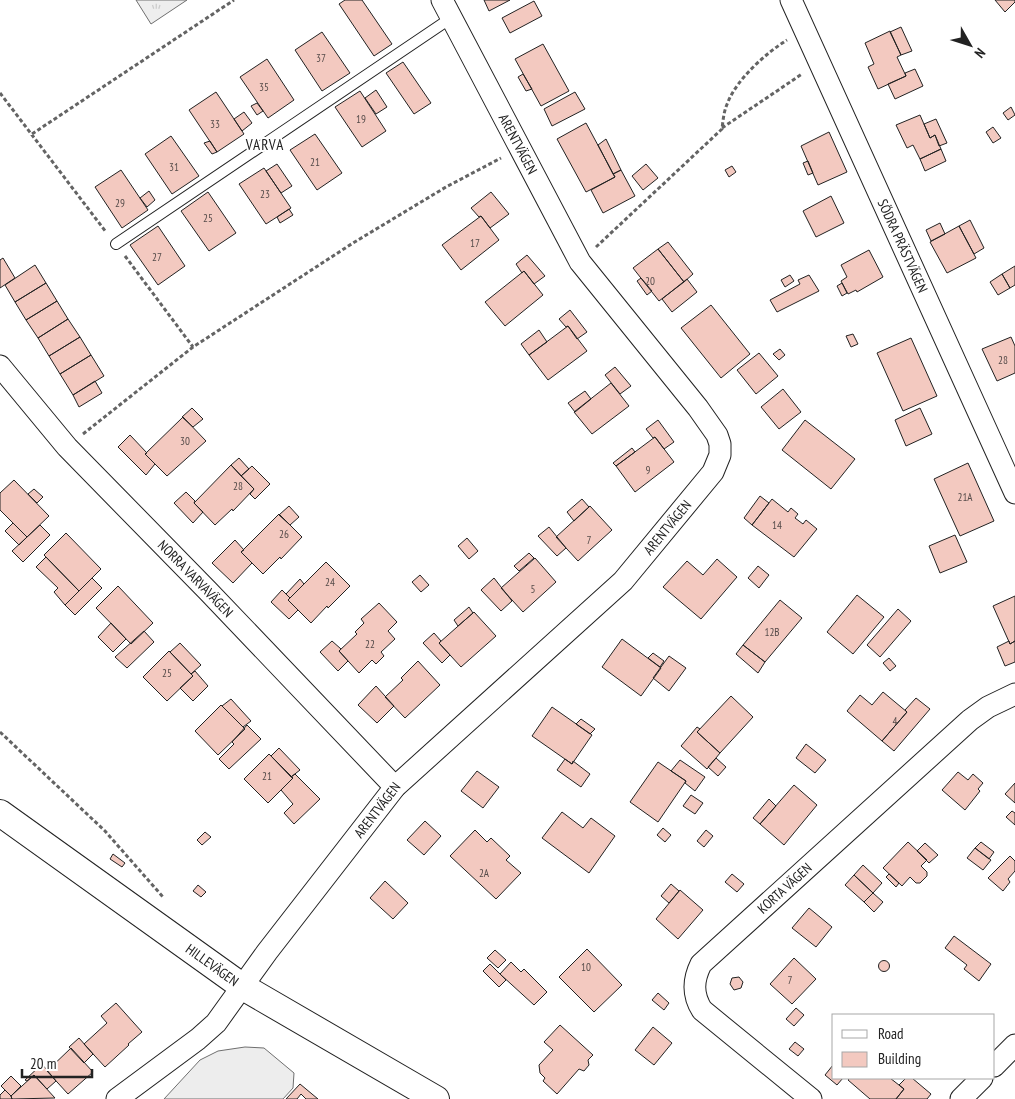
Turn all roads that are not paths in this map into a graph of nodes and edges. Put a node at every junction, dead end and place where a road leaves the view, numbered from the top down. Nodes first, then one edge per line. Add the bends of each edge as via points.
1 (791, 0) edge
2 (447, 9) edge
3 (116, 244) road end
4 (0, 366) edge
5 (1015, 493) edge
6 (1015, 694) edge
7 (395, 788) junction
8 (0, 813) edge
9 (243, 987) junction
10 (1015, 1045) edge
11 (995, 1065) edge
12 (981, 1079) edge
13 (117, 1099) edge
14 (436, 1099) edge
15 (811, 1099) edge
16 (961, 1099) edge

1 - 5 street, SÖDRA PRÄSTVÄGEN
2 - 3 lane
2 - 7 street, ARENTVÄGEN via 580,262 698,408 717,435 720,455 713,472 623,581
4 - 7 street, NORRA VARVAVÄGEN via 67,447
6 - 15 street, KORTA VÄGEN via 970,720 701,964 695,976 694,990 702,1010
7 - 9 street, ARENTVÄGEN
8 - 9 street, HILLEVÄGEN
9 - 13 street, ARENTVÄGEN via 216,1023
9 - 14 street, HILLEVÄGEN
10 - 11 street
12 - 16 street

